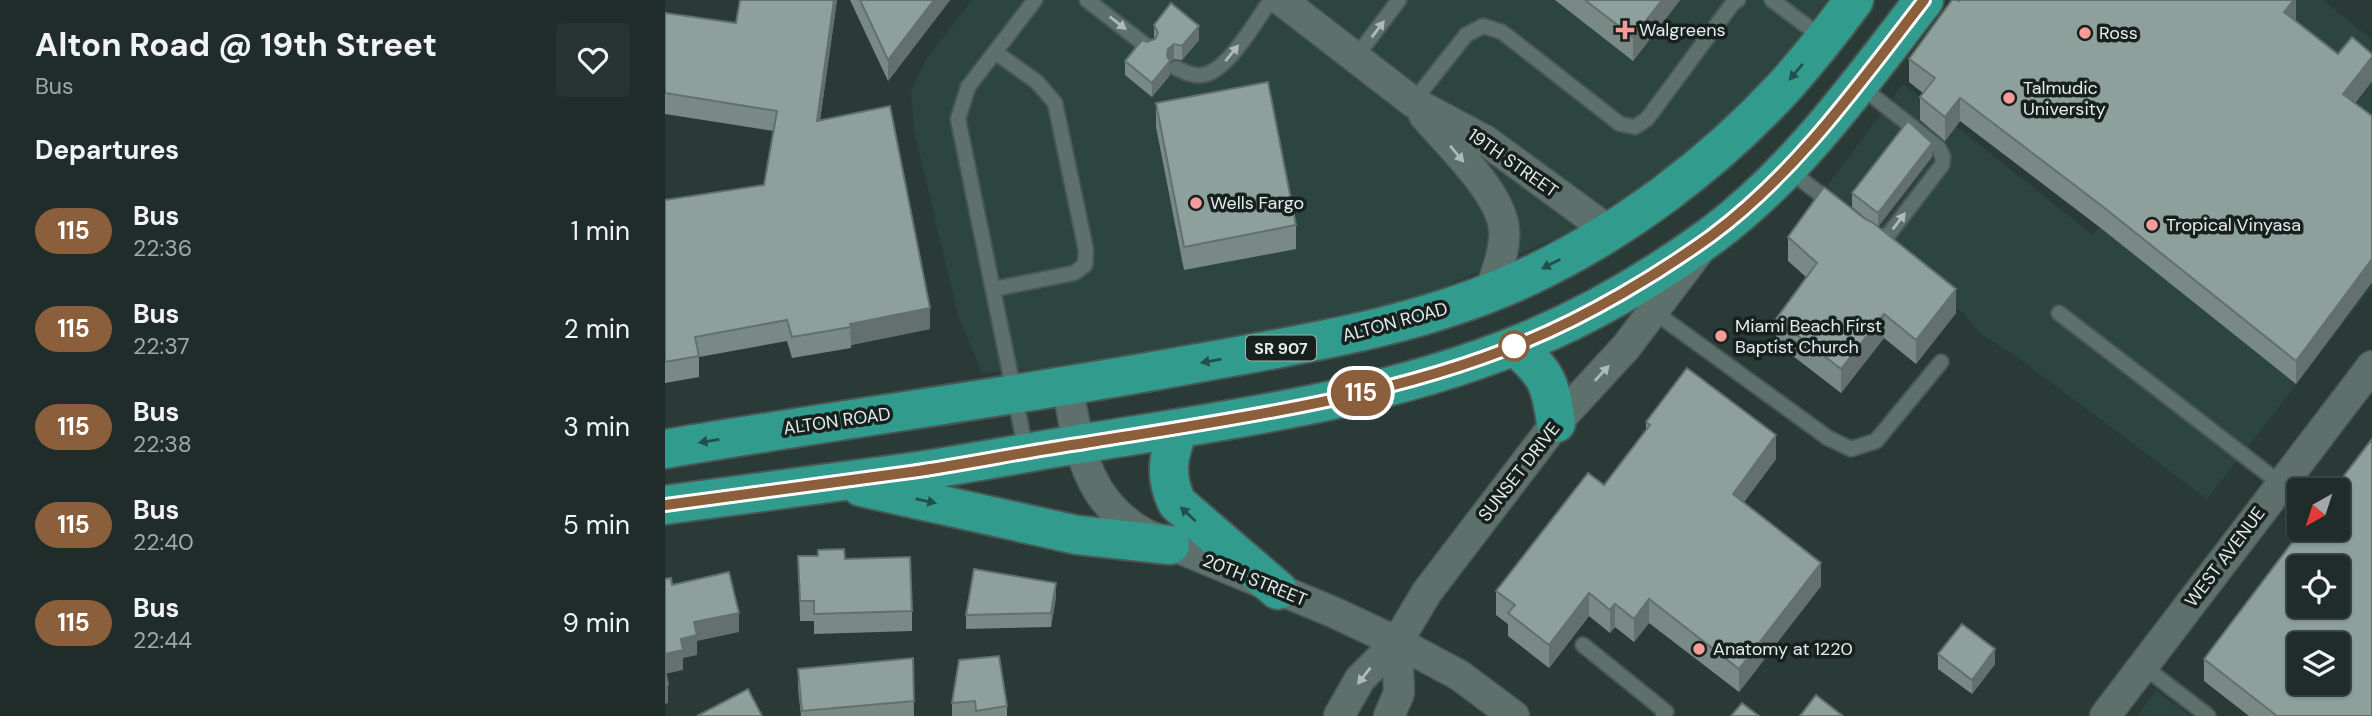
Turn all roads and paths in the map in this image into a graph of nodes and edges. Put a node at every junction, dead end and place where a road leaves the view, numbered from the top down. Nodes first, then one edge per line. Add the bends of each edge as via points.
1 (1035, 0) edge
2 (1087, 0) edge
3 (1271, 0) edge
4 (1281, 0) edge
5 (1399, 0) edge
6 (1738, 0) edge
7 (1772, 0) edge
8 (1854, 0) edge
9 (1924, 0) edge
10 (1824, 39) junction
11 (1148, 47) edge
12 (995, 52) junction
13 (1356, 57) junction
14 (1176, 68) dead end
15 (1859, 85) junction
16 (1413, 102) junction
17 (1788, 169) junction
18 (1843, 212) edge
19 (1862, 227) edge
20 (1609, 231) junction
21 (1711, 236) junction
22 (994, 289) junction
23 (1490, 292) junction
24 (1653, 311) junction
25 (2059, 313) dead end
26 (1515, 346) junction
27 (1941, 362) dead end
28 (2372, 366) edge
29 (1067, 386) junction
30 (1015, 395) junction
31 (1556, 423) junction
32 (1179, 428) junction
33 (1080, 443) junction
34 (665, 449) edge
35 (1027, 452) junction
36 (835, 482) junction
37 (2281, 484) junction
38 (665, 505) edge
39 (1170, 545) junction
40 (1278, 590) junction
41 (1397, 642) junction
42 (1583, 645) dead end
43 (2143, 666) junction
44 (1339, 716) edge
45 (1389, 716) edge
46 (1514, 716) edge
47 (1663, 716) edge
48 (2105, 716) edge
49 (2208, 716) edge

1 - 12 lane
2 -> 11 lane
14 -> 3 lane via 1205,75 1217,68 1230,58
4 - 13 street, 19TH STREET
13 -> 5 lane
6 - 16 lane via 1647,119 1635,127 1620,124 1502,32 1483,26 1465,35
7 - 10 lane
8 - 10 highway, ALTON ROAD / SR 907
9 - 15 highway
10 -> 20 highway, ALTON ROAD / SR 907 via 1735,135 1653,203
12 - 22 lane via 968,87 958,119
12 - 22 lane via 1037,82 1055,103 1086,250 1085,265 1074,273
13 - 16 street, 19TH STREET
15 - 17 highway
19 -> 15 lane via 1881,238 1889,234 1942,165 1943,157 1938,147
16 - 20 street, 19TH STREET via 1486,141
16 -> 23 street, 19TH STREET via 1500,209 1502,249
17 - 18 lane
17 - 21 highway
20 -> 23 highway, ALTON ROAD / SR 907
21 - 24 street, SUNSET DRIVE
21 - 26 highway via 1611,299
22 - 30 lane
23 -> 29 highway, ALTON ROAD / SR 907 via 1375,330
24 - 27 lane via 1828,438 1851,449 1876,441
31 -> 24 street, SUNSET DRIVE
25 - 37 lane
26 - 31 highway via 1545,375
26 - 32 highway via 1399,384
28 - 37 street, WEST AVENUE
29 - 30 highway, ALTON ROAD / SR 907
29 - 33 street, 20TH STREET
30 -> 34 highway, ALTON ROAD / SR 907
30 - 35 lane
31 - 41 street, SUNSET DRIVE via 1427,592
32 - 33 highway
40 -> 32 highway via 1177,503 1167,466
33 - 35 highway
33 - 39 street, 20TH STREET via 1097,490 1112,511 1131,527
35 - 36 highway
36 - 38 highway
36 -> 39 highway via 1077,535
37 - 43 street, WEST AVENUE
39 - 40 street, 20TH STREET
40 - 41 street, 20TH STREET
41 -> 44 street, SUNSET DRIVE via 1360,679
41 - 45 street via 1399,693
41 - 46 street, 20TH STREET via 1459,675
42 - 47 lane via 1666,712
43 - 48 street, WEST AVENUE
43 - 49 lane

